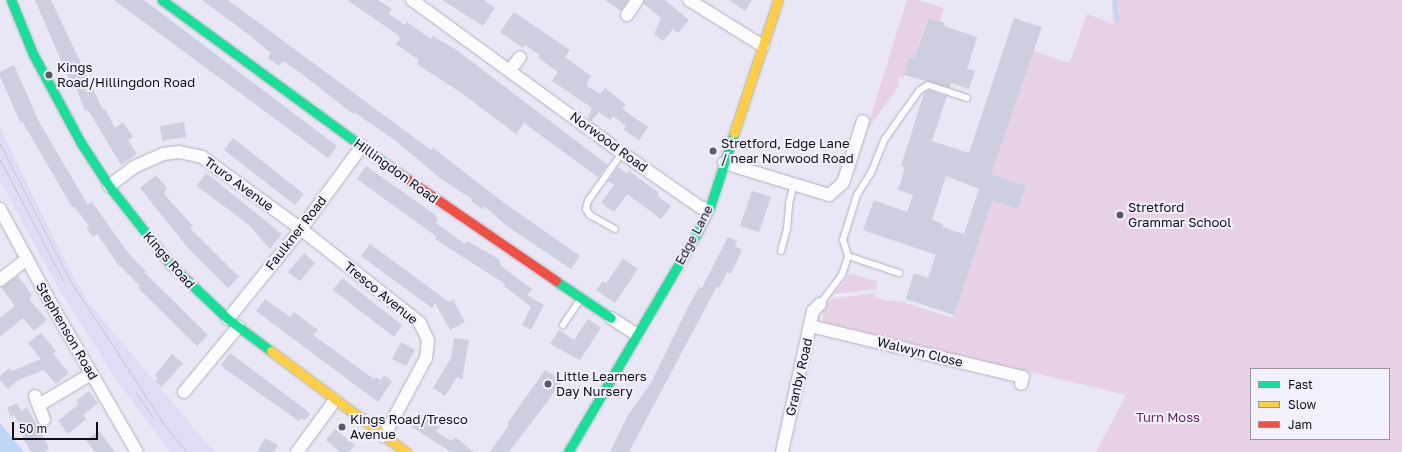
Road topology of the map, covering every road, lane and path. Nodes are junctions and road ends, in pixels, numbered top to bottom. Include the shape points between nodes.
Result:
1 (11, 0) edge
2 (162, 0) edge
3 (412, 0) edge
4 (637, 0) edge
5 (689, 0) edge
6 (778, 0) edge
7 (627, 15) dead end
8 (763, 46) junction
9 (520, 57) dead end
10 (510, 70) junction
11 (967, 98) dead end
12 (863, 121) dead end
13 (362, 146) junction
14 (622, 152) junction
15 (724, 163) junction
16 (108, 186) junction
17 (793, 186) junction
18 (0, 209) edge
19 (709, 210) junction
20 (301, 229) junction
21 (615, 229) dead end
22 (781, 250) dead end
23 (848, 256) junction
24 (27, 259) junction
25 (899, 273) dead end
26 (0, 280) edge
27 (581, 298) junction
28 (820, 304) joint
29 (610, 318) joint
30 (228, 319) junction
31 (563, 325) dead end
32 (810, 326) junction
33 (238, 327) junction
34 (636, 334) junction
35 (91, 374) junction
36 (1022, 384) dead end
37 (184, 392) dead end
38 (335, 400) junction
39 (44, 419) dead end
40 (384, 436) junction
41 (137, 452) edge
42 (297, 452) edge
43 (406, 452) edge
44 (568, 452) edge
45 (783, 452) edge

1 - 16 main road, Kings Road via 57,103
2 - 13 main road, Hillingdon Road
3 - 10 street, Norwood Road
4 - 7 street
5 - 8 street
6 - 8 main road, Edge Lane
8 - 15 main road, Edge Lane
9 - 10 street
10 - 14 street, Norwood Road
11 - 23 lane via 928,85 920,90 885,139 871,173 857,195 843,240
12 - 17 street via 843,183 836,191 829,195
13 - 20 street, Faulkner Road
13 - 27 main road, Hillingdon Road via 430,197
14 - 19 street, Norwood Road via 700,207
14 - 21 lane via 588,201 586,209
15 - 17 street
15 - 19 main road, Edge Lane
16 - 20 street, Truro Avenue via 148,159 163,154 191,154 213,163
16 - 30 main road, Kings Road via 171,264
17 - 22 lane via 787,230
18 - 24 street, Stephenson Road
19 - 34 main road, Edge Lane
20 - 30 street, Faulkner Road
20 - 40 street, Tresco Avenue via 420,323 425,331 428,344 426,358
23 - 25 lane
23 - 28 lane via 842,274
24 - 26 street
24 - 35 street, Stephenson Road
27 - 29 main road, Hillingdon Road
27 - 31 lane
28 - 32 street, Granby Road via 813,311
29 - 34 street, Hillingdon Road
30 - 33 main road, Kings Road
32 - 36 street, Walwyn Close via 1023,377
32 - 45 street, Granby Road
33 - 37 street
33 - 38 main road, Kings Road
34 - 44 main road, Edge Lane
35 - 39 street via 37,400
35 - 41 street, Stephenson Road
38 - 40 main road, Kings Road
38 - 42 street
40 - 43 main road, Kings Road

